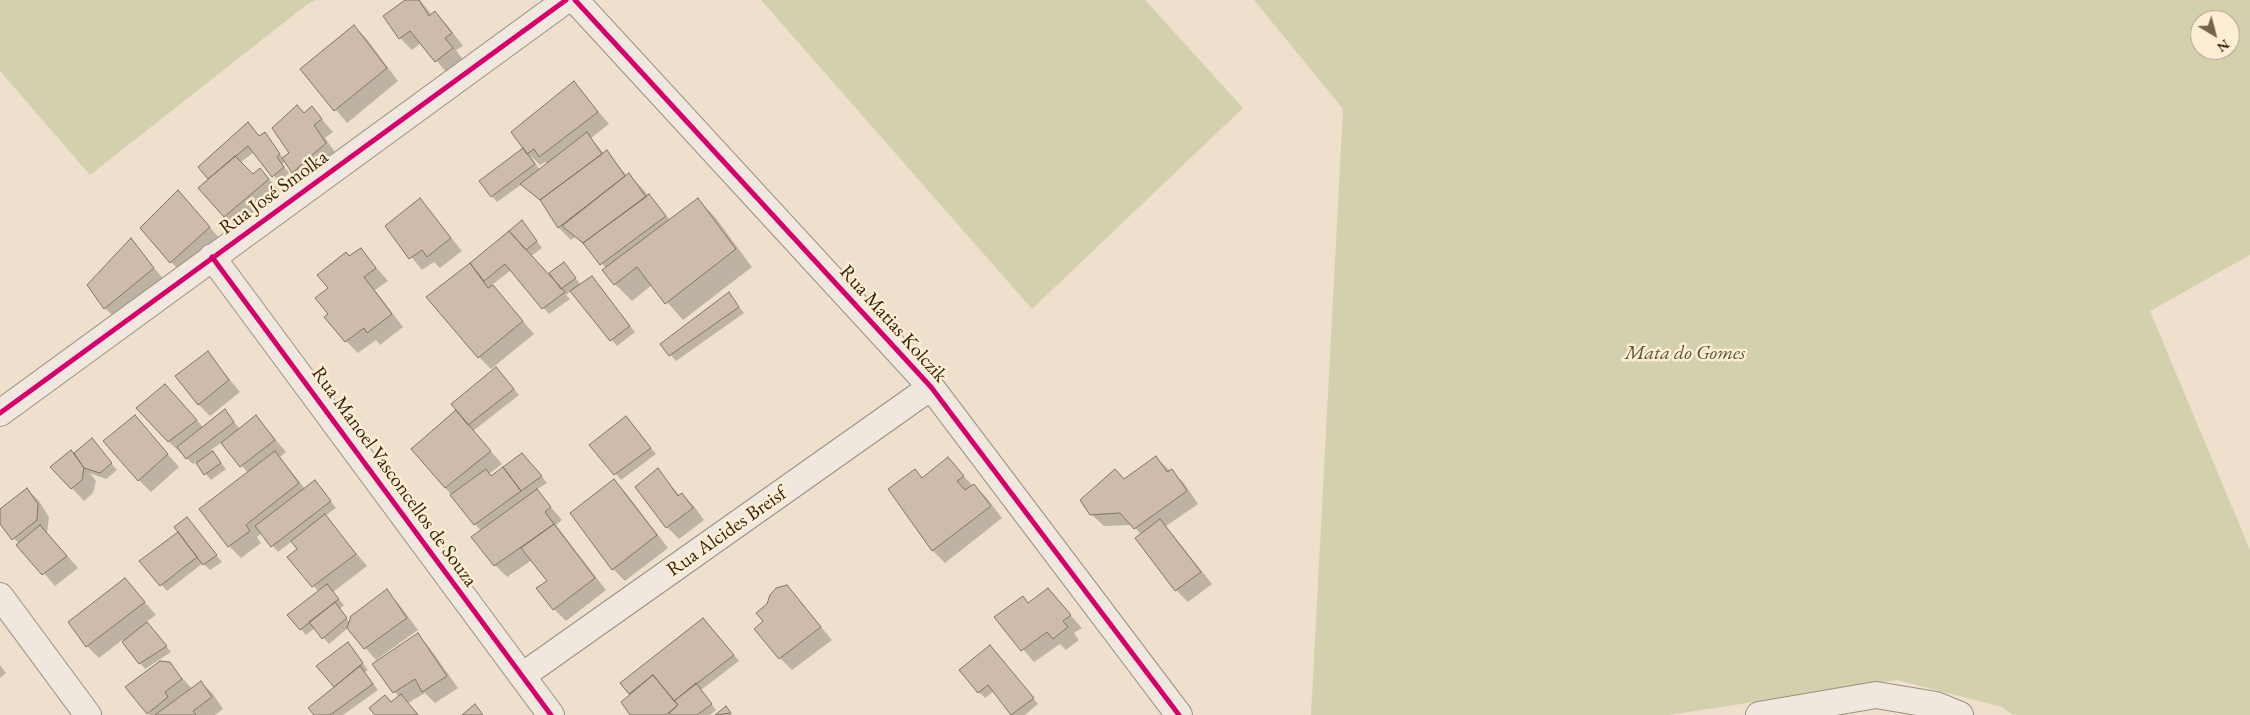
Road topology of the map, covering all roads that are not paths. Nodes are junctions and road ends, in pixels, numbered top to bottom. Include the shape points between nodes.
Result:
1 (566, 0) edge
2 (575, 0) edge
3 (212, 257) junction
4 (931, 387) junction
5 (0, 412) edge
6 (0, 596) edge
7 (522, 676) junction
8 (88, 715) edge
9 (551, 715) edge
10 (1179, 715) edge
11 (1759, 715) edge
12 (1960, 715) edge

1 - 3 street, Rua José Smolka
2 - 4 street, Rua Matias Kolczik
3 - 5 street, Rua José Smolka
3 - 7 street, Rua Manoel Vasconcellos de Souza
4 - 7 street, Rua Alcides Breisf
4 - 10 street, Rua Matias Kolczik
6 - 8 street
7 - 9 street, Rua Manoel Vasconcellos de Souza
11 - 12 street via 1876,695 1936,705

